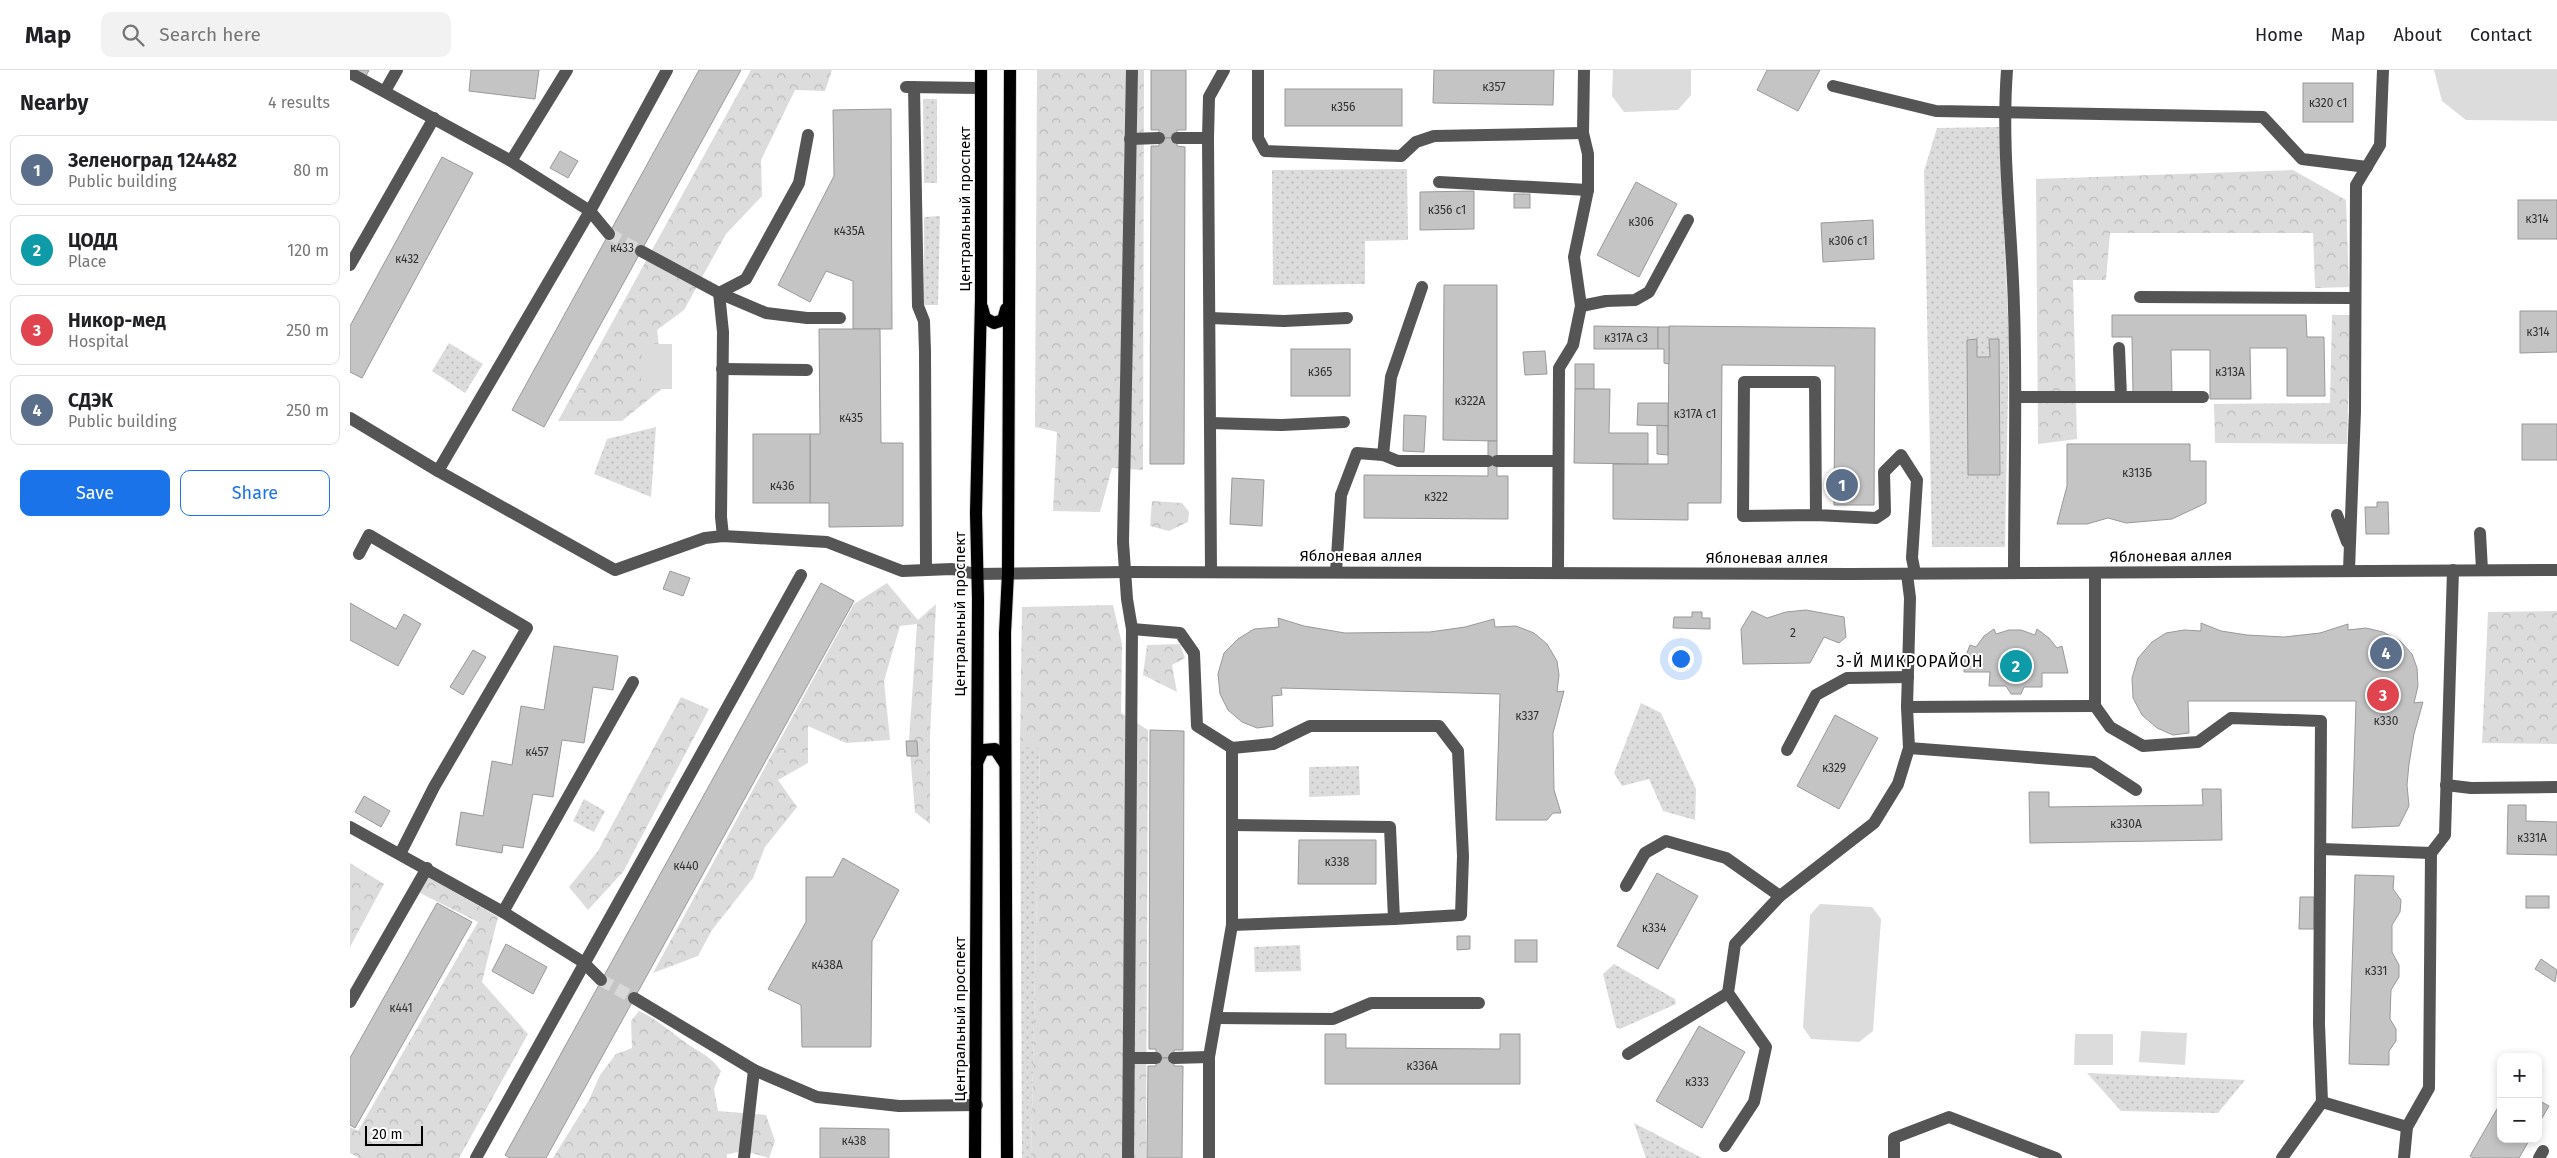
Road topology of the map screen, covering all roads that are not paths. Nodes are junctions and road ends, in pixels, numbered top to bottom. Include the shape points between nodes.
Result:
1 (397, 70) edge
2 (567, 70) edge
3 (667, 70) edge
4 (980, 70) edge
5 (1010, 70) edge
6 (1132, 70) edge
7 (1224, 70) edge
8 (1258, 70) edge
9 (1584, 70) edge
10 (2006, 70) edge
11 (2383, 70) edge
12 (350, 73) edge
13 (1833, 86) dead end
14 (980, 88) junction
15 (385, 90) junction
16 (2003, 113) junction
17 (434, 118) junction
18 (1583, 133) junction
19 (808, 135) dead end
20 (1159, 138) dead end
21 (1177, 138) dead end
22 (1208, 138) junction
23 (1130, 139) junction
24 (511, 161) junction
25 (2367, 167) junction
26 (1440, 182) dead end
27 (1588, 190) junction
28 (590, 211) junction
29 (1688, 220) dead end
30 (609, 234) tunnel mouth
31 (641, 251) tunnel mouth
32 (350, 265) edge
33 (1422, 287) dead end
34 (719, 293) junction
35 (2140, 297) dead end
36 (2356, 298) junction
37 (981, 300) junction
38 (1008, 302) junction
39 (1581, 306) junction
40 (840, 318) dead end
41 (1210, 318) junction
42 (1347, 318) dead end
43 (2119, 348) dead end
44 (722, 369) junction
45 (807, 370) dead end
46 (2203, 396) dead end
47 (2016, 397) junction
48 (2121, 397) junction
49 (350, 418) edge
50 (1344, 422) dead end
51 (1210, 423) junction
52 (1384, 455) junction
53 (1558, 461) junction
54 (438, 471) junction
55 (1816, 515) junction
56 (2337, 515) dead end
57 (2480, 533) dead end
58 (723, 536) junction
59 (2349, 549) junction
60 (359, 554) dead end
61 (926, 569) junction
62 (2349, 570) junction
63 (2453, 570) junction
64 (2482, 570) junction
65 (2557, 570) edge
66 (1126, 572) junction
67 (1211, 572) junction
68 (1336, 572) junction
69 (1558, 572) junction
70 (1008, 573) junction
71 (2014, 573) junction
72 (976, 574) junction
73 (1911, 574) junction
74 (2095, 574) junction
75 (801, 575) dead end
76 (1132, 629) junction
77 (1908, 677) junction
78 (633, 682) dead end
79 (2095, 706) junction
80 (1906, 707) junction
81 (1232, 748) junction
82 (1909, 748) junction
83 (1787, 750) dead end
84 (977, 763) junction
85 (1005, 764) junction
86 (2446, 785) junction
87 (2557, 787) edge
88 (2136, 790) dead end
89 (1232, 825) junction
90 (350, 827) edge
91 (2321, 849) junction
92 (2431, 853) junction
93 (400, 854) junction
94 (427, 868) junction
95 (1626, 886) dead end
96 (1780, 896) junction
97 (503, 912) junction
98 (1394, 919) junction
99 (1232, 925) junction
100 (583, 962) junction
101 (602, 980) tunnel mouth
102 (1728, 993) junction
103 (634, 998) tunnel mouth
104 (350, 1002) edge
105 (1479, 1003) dead end
106 (1216, 1018) junction
107 (1628, 1054) dead end
108 (1209, 1057) junction
109 (1130, 1058) junction
110 (1156, 1058) dead end
111 (1174, 1058) dead end
112 (754, 1070) junction
113 (2322, 1102) junction
114 (977, 1105) junction
115 (2406, 1127) junction
116 (1725, 1146) dead end
117 (476, 1158) edge
118 (744, 1158) edge
119 (975, 1158) edge
120 (1006, 1158) edge
121 (1128, 1158) edge
122 (1209, 1158) edge
123 (1894, 1158) edge
124 (2056, 1158) edge
125 (2282, 1158) edge
126 (2404, 1158) edge

1 - 15 street
2 - 24 street
3 - 28 street
4 - 14 main road, Центральный проспект
5 - 38 main road
6 - 23 street
7 - 22 street via 1209,97
8 - 18 street via 1258,138 1265,152 1401,156 1416,142 1434,136
9 - 18 street
10 - 16 street
11 - 25 street via 2380,144
12 - 15 street
13 - 16 street via 1936,112
14 - 37 main road, Центральный проспект
14 - 61 street via 910,87 918,306 924,321
15 - 17 street
16 - 25 street via 2264,117 2302,159
16 - 47 street
17 - 24 street
17 - 32 street
18 - 27 street via 1588,154
19 - 34 street via 799,182 746,279
20 - 23 street
21 - 22 street
22 - 41 street
23 - 66 street via 1123,542
24 - 28 street
25 - 36 street via 2356,185
26 - 27 street
27 - 39 street via 1574,257
28 - 30 street
28 - 54 street
29 - 39 street via 1649,292 1635,300
31 - 34 street
33 - 52 street via 1391,377
34 - 40 street via 766,313
34 - 44 street
35 - 36 street
36 - 59 street
37 - 38 main road via 984,315 994,323 1003,320
37 - 72 main road, Центральный проспект
38 - 70 main road
39 - 53 street via 1573,346 1559,368
41 - 42 street via 1284,321
41 - 51 street
43 - 48 street
44 - 45 street
44 - 58 street
46 - 48 street
47 - 48 street
47 - 71 street
49 - 54 street, Яблоневая аллея
50 - 51 street via 1282,425
51 - 67 street
52 - 53 street via 1398,461
52 - 68 street via 1357,453 1341,495
53 - 69 street
54 - 58 street, Яблоневая аллея via 615,570 705,538
55 - 55 street via 1744,516 1744,382 1815,382
55 - 73 street via 1876,518 1885,512 1884,472 1901,455 1917,480
56 - 59 street
57 - 64 street
58 - 61 street, Яблоневая аллея via 827,542 902,571
59 - 62 street
60 - 93 street via 369,535 527,628 434,787
61 - 72 street, Яблоневая аллея via 952,569
62 - 63 street, Яблоневая аллея
62 - 74 street, Яблоневая аллея
63 - 64 street, Яблоневая аллея
63 - 86 street
64 - 65 street, Яблоневая аллея
66 - 67 street, Яблоневая аллея
66 - 70 street, Яблоневая аллея
66 - 76 street
67 - 68 street, Яблоневая аллея
68 - 69 street, Яблоневая аллея
69 - 73 street, Яблоневая аллея
70 - 72 street, Яблоневая аллея
70 - 85 main road
71 - 73 street, Яблоневая аллея
71 - 74 street, Яблоневая аллея
72 - 84 main road, Центральный проспект
73 - 77 street
74 - 79 street
75 - 100 street
76 - 81 street via 1180,633 1194,653 1197,726
76 - 109 street
77 - 80 street
77 - 83 street via 1847,678 1816,695
78 - 97 street
79 - 80 street
79 - 91 street via 2110,727 2143,746 2198,742 2232,718 2321,721
80 - 82 street
81 - 89 street
81 - 98 street via 1273,744 1310,726 1439,726 1458,751 1463,856 1461,915
82 - 88 street via 2093,762
82 - 96 street via 1898,784 1874,823
84 - 85 main road via 983,750 995,749
84 - 114 main road, Центральный проспект
85 - 120 main road
86 - 87 street via 2471,788
86 - 92 street via 2445,836
89 - 98 street via 1390,827
89 - 99 street
90 - 93 street
91 - 92 street
91 - 113 street via 2318,1024
92 - 115 street via 2429,1088
93 - 94 street
94 - 97 street
94 - 104 street
95 - 96 street via 1645,853 1666,841 1726,858
96 - 102 street via 1734,944
97 - 100 street
98 - 99 street
99 - 106 street
100 - 101 street
100 - 117 street
102 - 107 street
102 - 116 street via 1766,1047 1754,1102
103 - 112 street
105 - 106 street via 1371,1003 1333,1019
106 - 108 street
108 - 111 street
108 - 122 street
109 - 110 street
109 - 121 street
112 - 114 street via 817,1097 899,1106
112 - 118 street
113 - 115 street
113 - 125 street
114 - 119 main road, Центральный проспект
115 - 126 street
123 - 124 street via 1894,1138 1949,1118

